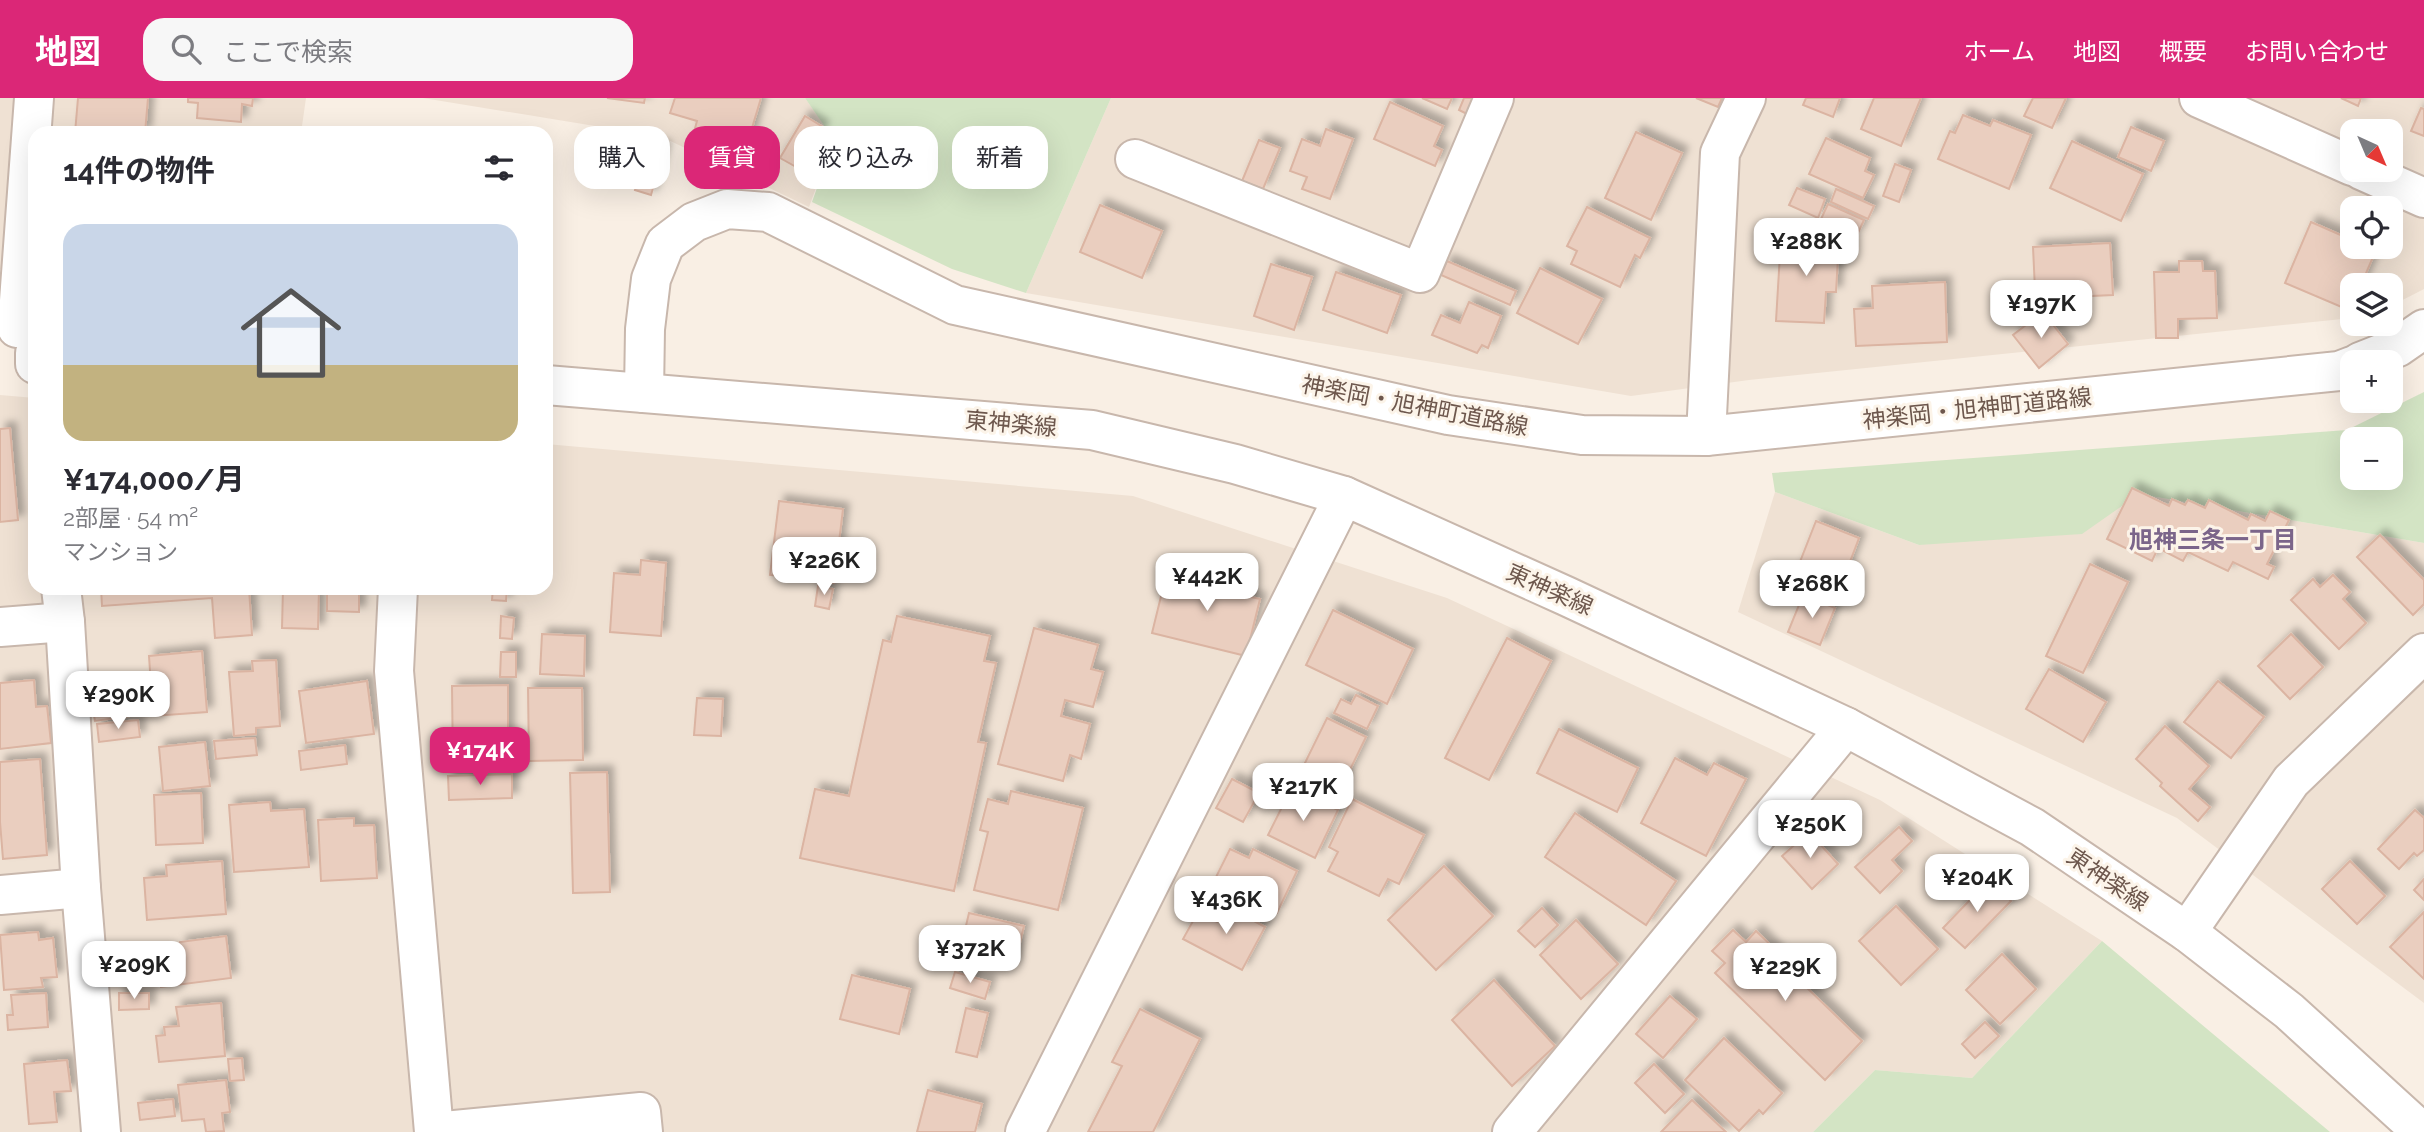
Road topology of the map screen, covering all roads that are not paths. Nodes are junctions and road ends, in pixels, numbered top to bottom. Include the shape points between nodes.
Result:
1 (34, 98) edge
2 (1494, 98) edge
3 (1746, 98) edge
4 (2199, 98) edge
5 (33, 126) edge
6 (1135, 159) dead end
7 (2340, 161) edge
8 (2388, 182) edge
9 (2424, 198) edge
10 (28, 216) edge
11 (2424, 330) edge
12 (22, 335) edge
13 (2390, 350) edge
14 (2340, 370) edge
15 (553, 386) edge
16 (644, 393) junction
17 (1706, 436) junction
18 (1344, 496) junction
19 (398, 595) edge
20 (63, 605) edge
21 (0, 627) edge
22 (2424, 653) edge
23 (1846, 727) junction
24 (82, 888) junction
25 (0, 895) edge
26 (2187, 932) junction
27 (2416, 1111) edge
28 (102, 1132) edge
29 (434, 1132) edge
30 (643, 1132) edge
31 (1025, 1132) edge
32 (1512, 1132) edge

1 - 5 street
2 - 6 street via 1420,273
3 - 17 street via 1720,153
4 - 7 street
8 - 9 street
10 - 12 street
11 - 13 street
14 - 17 street, 神楽岡・旭神町道路線
15 - 16 street, 東神楽線
16 - 17 street, 神楽岡・旭神町道路線 via 651,279 665,244 694,222 727,209 768,212 955,305 1041,326 1448,415 1582,435
16 - 18 street, 東神楽線 via 1092,430
18 - 23 street, 東神楽線
18 - 31 street
19 - 29 street via 394,671
20 - 21 street
20 - 24 street
22 - 26 street via 2291,780
23 - 26 street, 東神楽線 via 2032,827
23 - 32 street
24 - 25 street
24 - 28 street
26 - 27 street, 東神楽線
29 - 30 street via 641,1112

